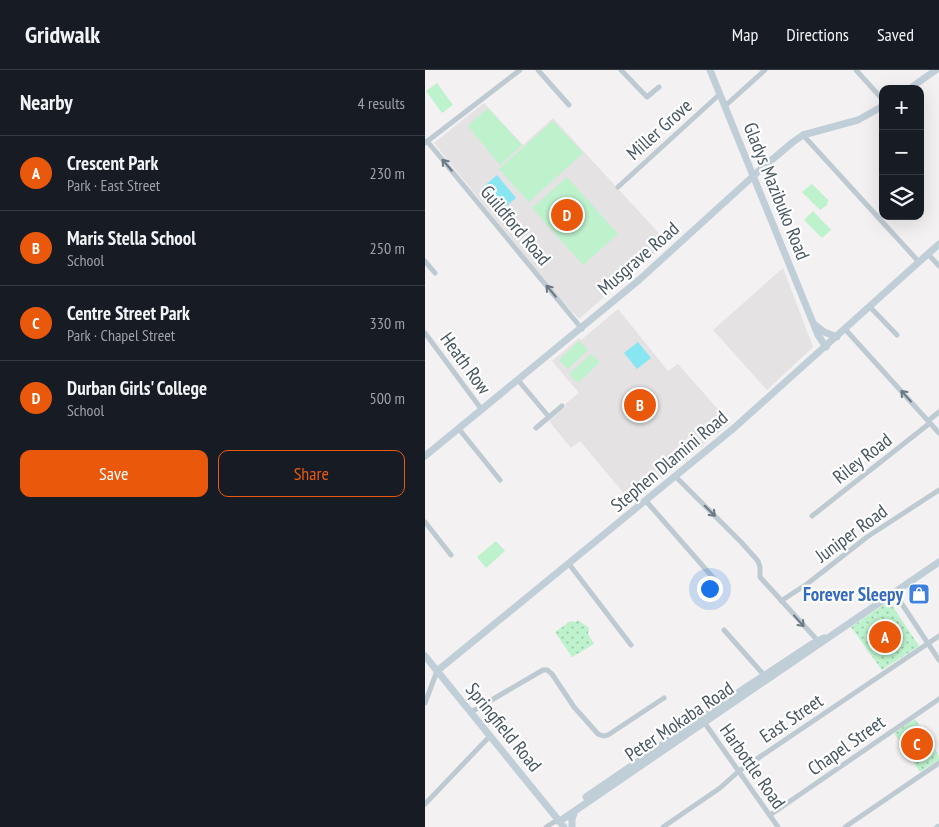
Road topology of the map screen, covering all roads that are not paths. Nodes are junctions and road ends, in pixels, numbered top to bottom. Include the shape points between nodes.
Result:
1 (538, 70) edge
2 (621, 70) edge
3 (710, 70) edge
4 (765, 70) edge
5 (856, 70) edge
6 (936, 70) edge
7 (518, 71) edge
8 (915, 85) edge
9 (659, 87) dead end
10 (720, 94) junction
11 (879, 96) edge
12 (569, 105) dead end
13 (725, 106) junction
14 (879, 108) edge
15 (803, 135) junction
16 (426, 142) edge
17 (753, 176) junction
18 (618, 187) dead end
19 (939, 244) edge
20 (928, 254) junction
21 (425, 261) edge
22 (919, 262) junction
23 (939, 266) edge
24 (435, 273) dead end
25 (870, 307) junction
26 (814, 324) junction
27 (581, 329) junction
28 (845, 329) junction
29 (425, 333) edge
30 (897, 335) dead end
31 (837, 336) junction
32 (826, 347) junction
33 (518, 380) junction
34 (562, 406) dead end
35 (482, 410) junction
36 (939, 412) edge
37 (549, 417) junction
38 (929, 422) junction
39 (536, 428) dead end
40 (459, 429) junction
41 (939, 432) edge
42 (425, 456) edge
43 (676, 477) junction
44 (500, 480) dead end
45 (939, 490) edge
46 (646, 501) junction
47 (812, 516) dead end
48 (425, 522) edge
49 (451, 555) dead end
50 (939, 562) edge
51 (569, 564) junction
52 (716, 581) dead end
53 (894, 592) junction
54 (781, 601) junction
55 (724, 630) dead end
56 (939, 636) edge
57 (819, 642) junction
58 (928, 643) junction
59 (631, 645) dead end
60 (425, 656) edge
61 (939, 660) edge
62 (437, 671) junction
63 (764, 675) junction
64 (664, 698) dead end
65 (735, 698) junction
66 (939, 699) edge
67 (425, 702) edge
68 (471, 712) junction
69 (704, 722) junction
70 (490, 736) junction
71 (939, 763) edge
72 (739, 771) junction
73 (425, 804) edge
74 (577, 809) junction
75 (770, 815) junction
76 (559, 822) edge
77 (546, 827) edge
78 (572, 827) edge
79 (663, 827) edge
80 (778, 827) edge
81 (845, 827) edge

1 - 12 street
2 - 9 street via 647,97
3 - 10 street, Gladys Mazibuko Road
4 - 13 street
5 - 11 street
6 - 8 street
7 - 16 street
10 - 13 street, Gladys Mazibuko Road
10 - 18 street, Miller Grove
13 - 17 street, Gladys Mazibuko Road
14 - 15 street, Musgrave Road via 858,120
15 - 17 street, Musgrave Road
15 - 22 street
27 -> 16 street, Guildford Road
17 - 26 street, Gladys Mazibuko Road
17 - 27 street, Musgrave Road
19 - 20 street, Stephen Dlamini Road
20 - 22 street, Stephen Dlamini Road
20 - 23 street
21 - 24 street
22 - 25 street, Stephen Dlamini Road
25 - 28 street, Stephen Dlamini Road
25 - 30 street
26 - 31 street
26 - 32 street, Gladys Mazibuko Road
27 - 33 street, Musgrave Road
28 - 31 street, Stephen Dlamini Road
38 -> 28 street
29 - 35 street, Heath Row
31 - 32 street, Stephen Dlamini Road
32 - 43 street, Stephen Dlamini Road
33 - 35 street, Musgrave Road
33 - 37 street
34 - 37 street
35 - 40 street, Musgrave Road
36 - 38 street, Riley Road
37 - 39 street
38 - 41 street
38 - 47 street, Riley Road
40 - 42 street, Musgrave Road
40 - 44 street
43 - 46 street, Stephen Dlamini Road
43 -> 54 street via 752,555 759,564 760,577
45 - 54 street, Juniper Road via 867,537
46 - 51 street, Stephen Dlamini Road
46 - 52 street
48 - 49 street
50 - 53 street
51 - 59 street
51 - 62 street, Stephen Dlamini Road
53 - 57 street
53 - 58 street
54 -> 57 street
55 - 63 street
56 - 58 street, East Street
57 - 63 street, Peter Mokaba Road
57 - 65 street, Peter Mokaba Road
58 - 61 street
58 - 72 street, East Street
60 - 62 street, Springfield Road
62 - 67 street, Stephen Dlamini Road
62 - 68 street, Springfield Road
63 - 65 street, Peter Mokaba Road
64 - 68 street via 603,736 595,731 552,674 545,670
65 - 69 street, Peter Mokaba Road
65 - 76 street, Peter Mokaba Road
66 - 75 street, Chapel Street
68 - 70 street, Springfield Road
69 - 72 street, Harbottle Road
69 - 74 street, Peter Mokaba Road
70 - 73 street
70 - 76 street, Springfield Road
71 - 81 street
72 - 75 street, Harbottle Road
72 - 79 street, East Street
74 - 76 street, Peter Mokaba Road
74 - 78 street
75 - 80 street, Harbottle Road
76 - 77 street, Peter Mokaba Road

